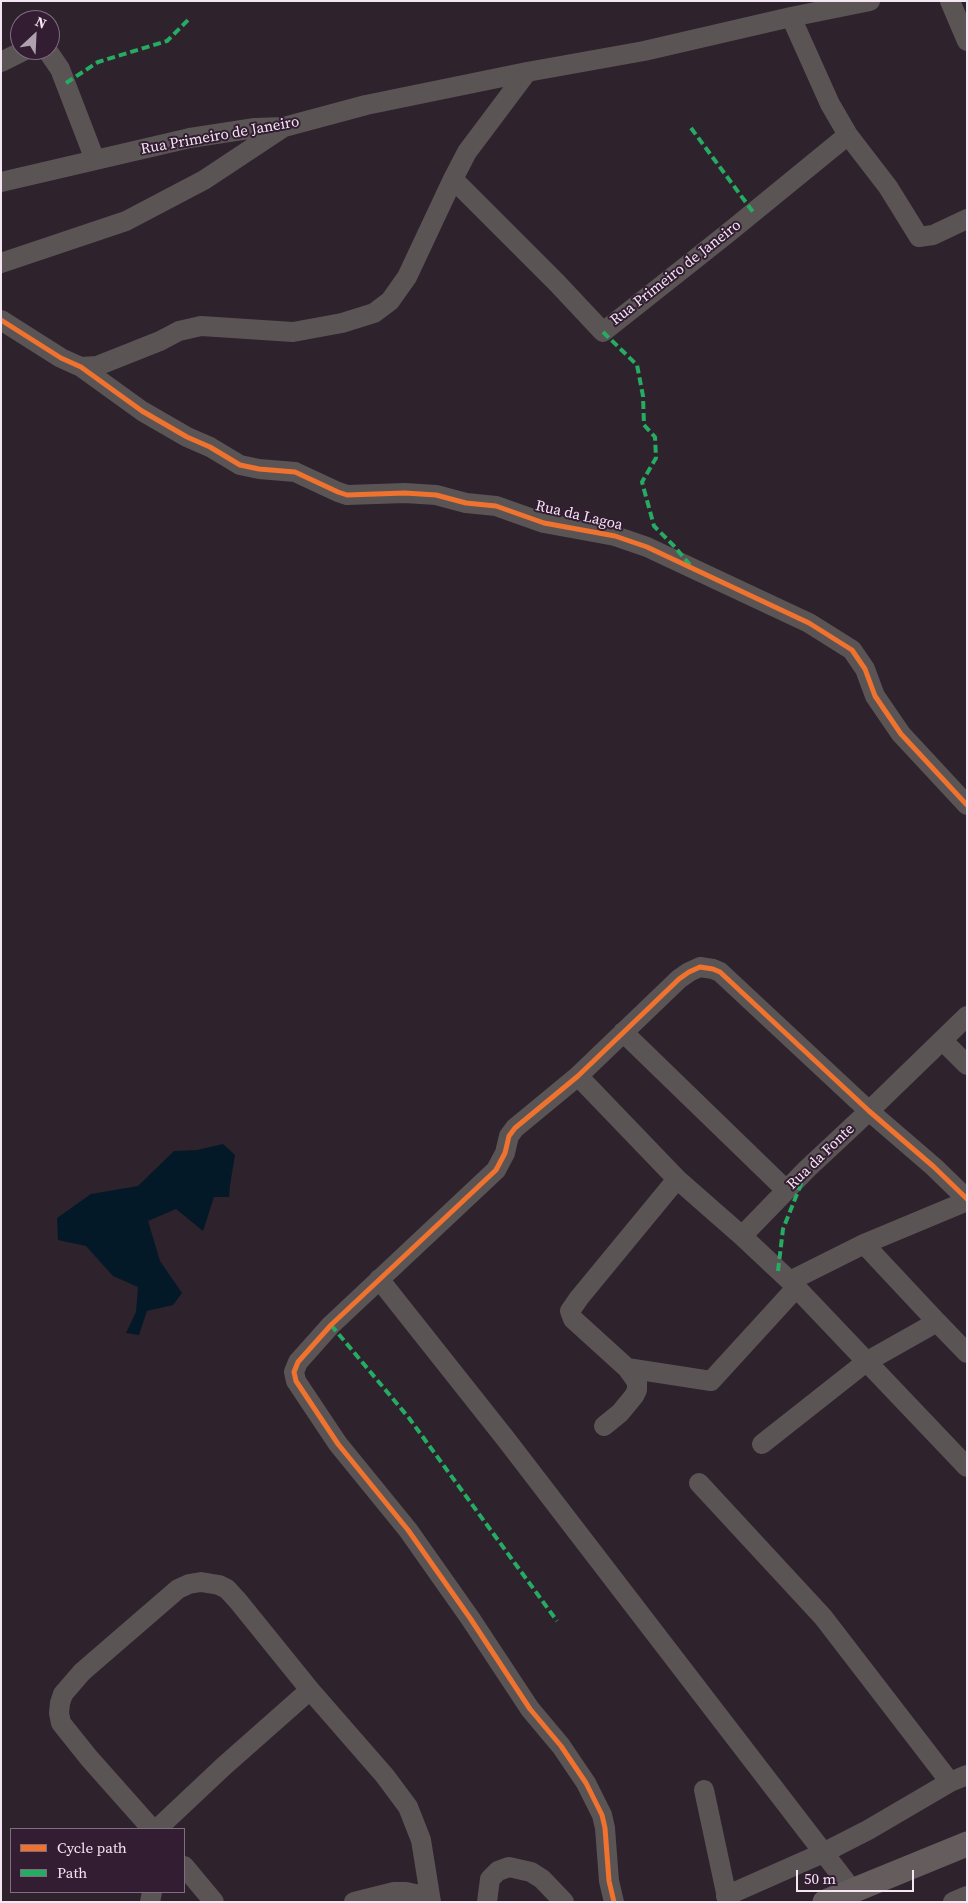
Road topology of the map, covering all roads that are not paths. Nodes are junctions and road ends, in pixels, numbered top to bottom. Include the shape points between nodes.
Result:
1 (870, 1) edge
2 (950, 1) edge
3 (791, 17) junction
4 (967, 41) edge
5 (54, 60) edge
6 (527, 72) junction
7 (284, 127) junction
8 (848, 135) junction
9 (95, 160) junction
10 (453, 179) junction
11 (1, 182) edge
12 (967, 218) edge
13 (1, 263) edge
14 (1, 320) edge
15 (80, 367) junction
16 (967, 805) edge
17 (967, 1016) edge
18 (623, 1032) junction
19 (942, 1040) junction
20 (967, 1065) edge
21 (578, 1076) junction
22 (869, 1111) junction
23 (677, 1179) junction
24 (786, 1190) junction
25 (967, 1200) edge
26 (742, 1236) junction
27 (864, 1244) junction
28 (379, 1279) junction
29 (793, 1285) junction
30 (936, 1322) junction
31 (967, 1353) edge
32 (866, 1362) junction
33 (627, 1368) junction
34 (604, 1426) dead end
35 (762, 1444) dead end
36 (967, 1467) edge
37 (699, 1483) dead end
38 (310, 1690) junction
39 (958, 1779) edge
40 (704, 1790) dead end
41 (151, 1828) edge
42 (158, 1828) edge
43 (967, 1844) edge
44 (823, 1853) junction
45 (185, 1867) edge
46 (853, 1891) junction
47 (967, 1896) edge
48 (430, 1899) edge
49 (727, 1899) edge
50 (214, 1902) edge
51 (354, 1902) edge
52 (487, 1902) edge
53 (564, 1902) edge
54 (614, 1902) edge
55 (825, 1902) edge
56 (953, 1902) edge

1 - 3 street, Rua Primeiro de Janeiro
2 - 4 street
3 - 6 street, Rua Primeiro de Janeiro
3 - 8 street via 830,104
5 - 9 street
6 - 7 street, Rua Primeiro de Janeiro via 366,105
6 - 10 street via 467,152
7 - 9 street, Rua Primeiro de Janeiro via 190,138
7 - 13 street via 204,180 126,221
8 - 10 street, Rua Primeiro de Janeiro via 603,332
8 - 12 street via 888,187 919,238 934,235
9 - 11 street, Rua Primeiro de Janeiro
10 - 15 street via 407,277 390,301 374,313 293,332 201,326 179,331 97,366
14 - 15 street, Rua da Lagoa
15 - 16 street, Rua da Lagoa via 142,411 240,465 295,472 347,494 436,495 496,506 544,523 615,536 647,547 809,623 852,650 865,669 875,696 901,734
17 - 19 street, Rua da Fonte
18 - 21 street
18 - 22 street via 679,978 700,968 713,969
18 - 24 street
19 - 20 street
19 - 22 street, Rua da Fonte
21 - 23 street
21 - 28 street via 515,1128 496,1170
22 - 24 street, Rua da Fonte
22 - 25 street
23 - 26 street
23 - 33 street via 570,1311 572,1319
24 - 26 street, Rua da Fonte
25 - 27 street
26 - 29 street
27 - 29 street
27 - 30 street
28 - 44 street
28 - 54 street via 298,1362 294,1372 296,1381 338,1444 408,1530 530,1709 586,1783 599,1807 605,1828
29 - 32 street
29 - 33 street via 711,1381
30 - 31 street
30 - 32 street
32 - 35 street
32 - 36 street
33 - 34 street via 637,1382 636,1392
37 - 39 street via 823,1617
38 - 41 street via 238,1601 219,1585 201,1582 178,1589 139,1621 82,1672 63,1694 59,1713 61,1723 72,1737
38 - 42 street
38 - 48 street via 408,1807 421,1840
39 - 44 street
40 - 49 street
43 - 46 main road
44 - 46 street
44 - 49 street
45 - 50 street
46 - 55 main road
47 - 56 street
48 - 51 street via 394,1892
52 - 53 street via 490,1879 509,1867 532,1872

